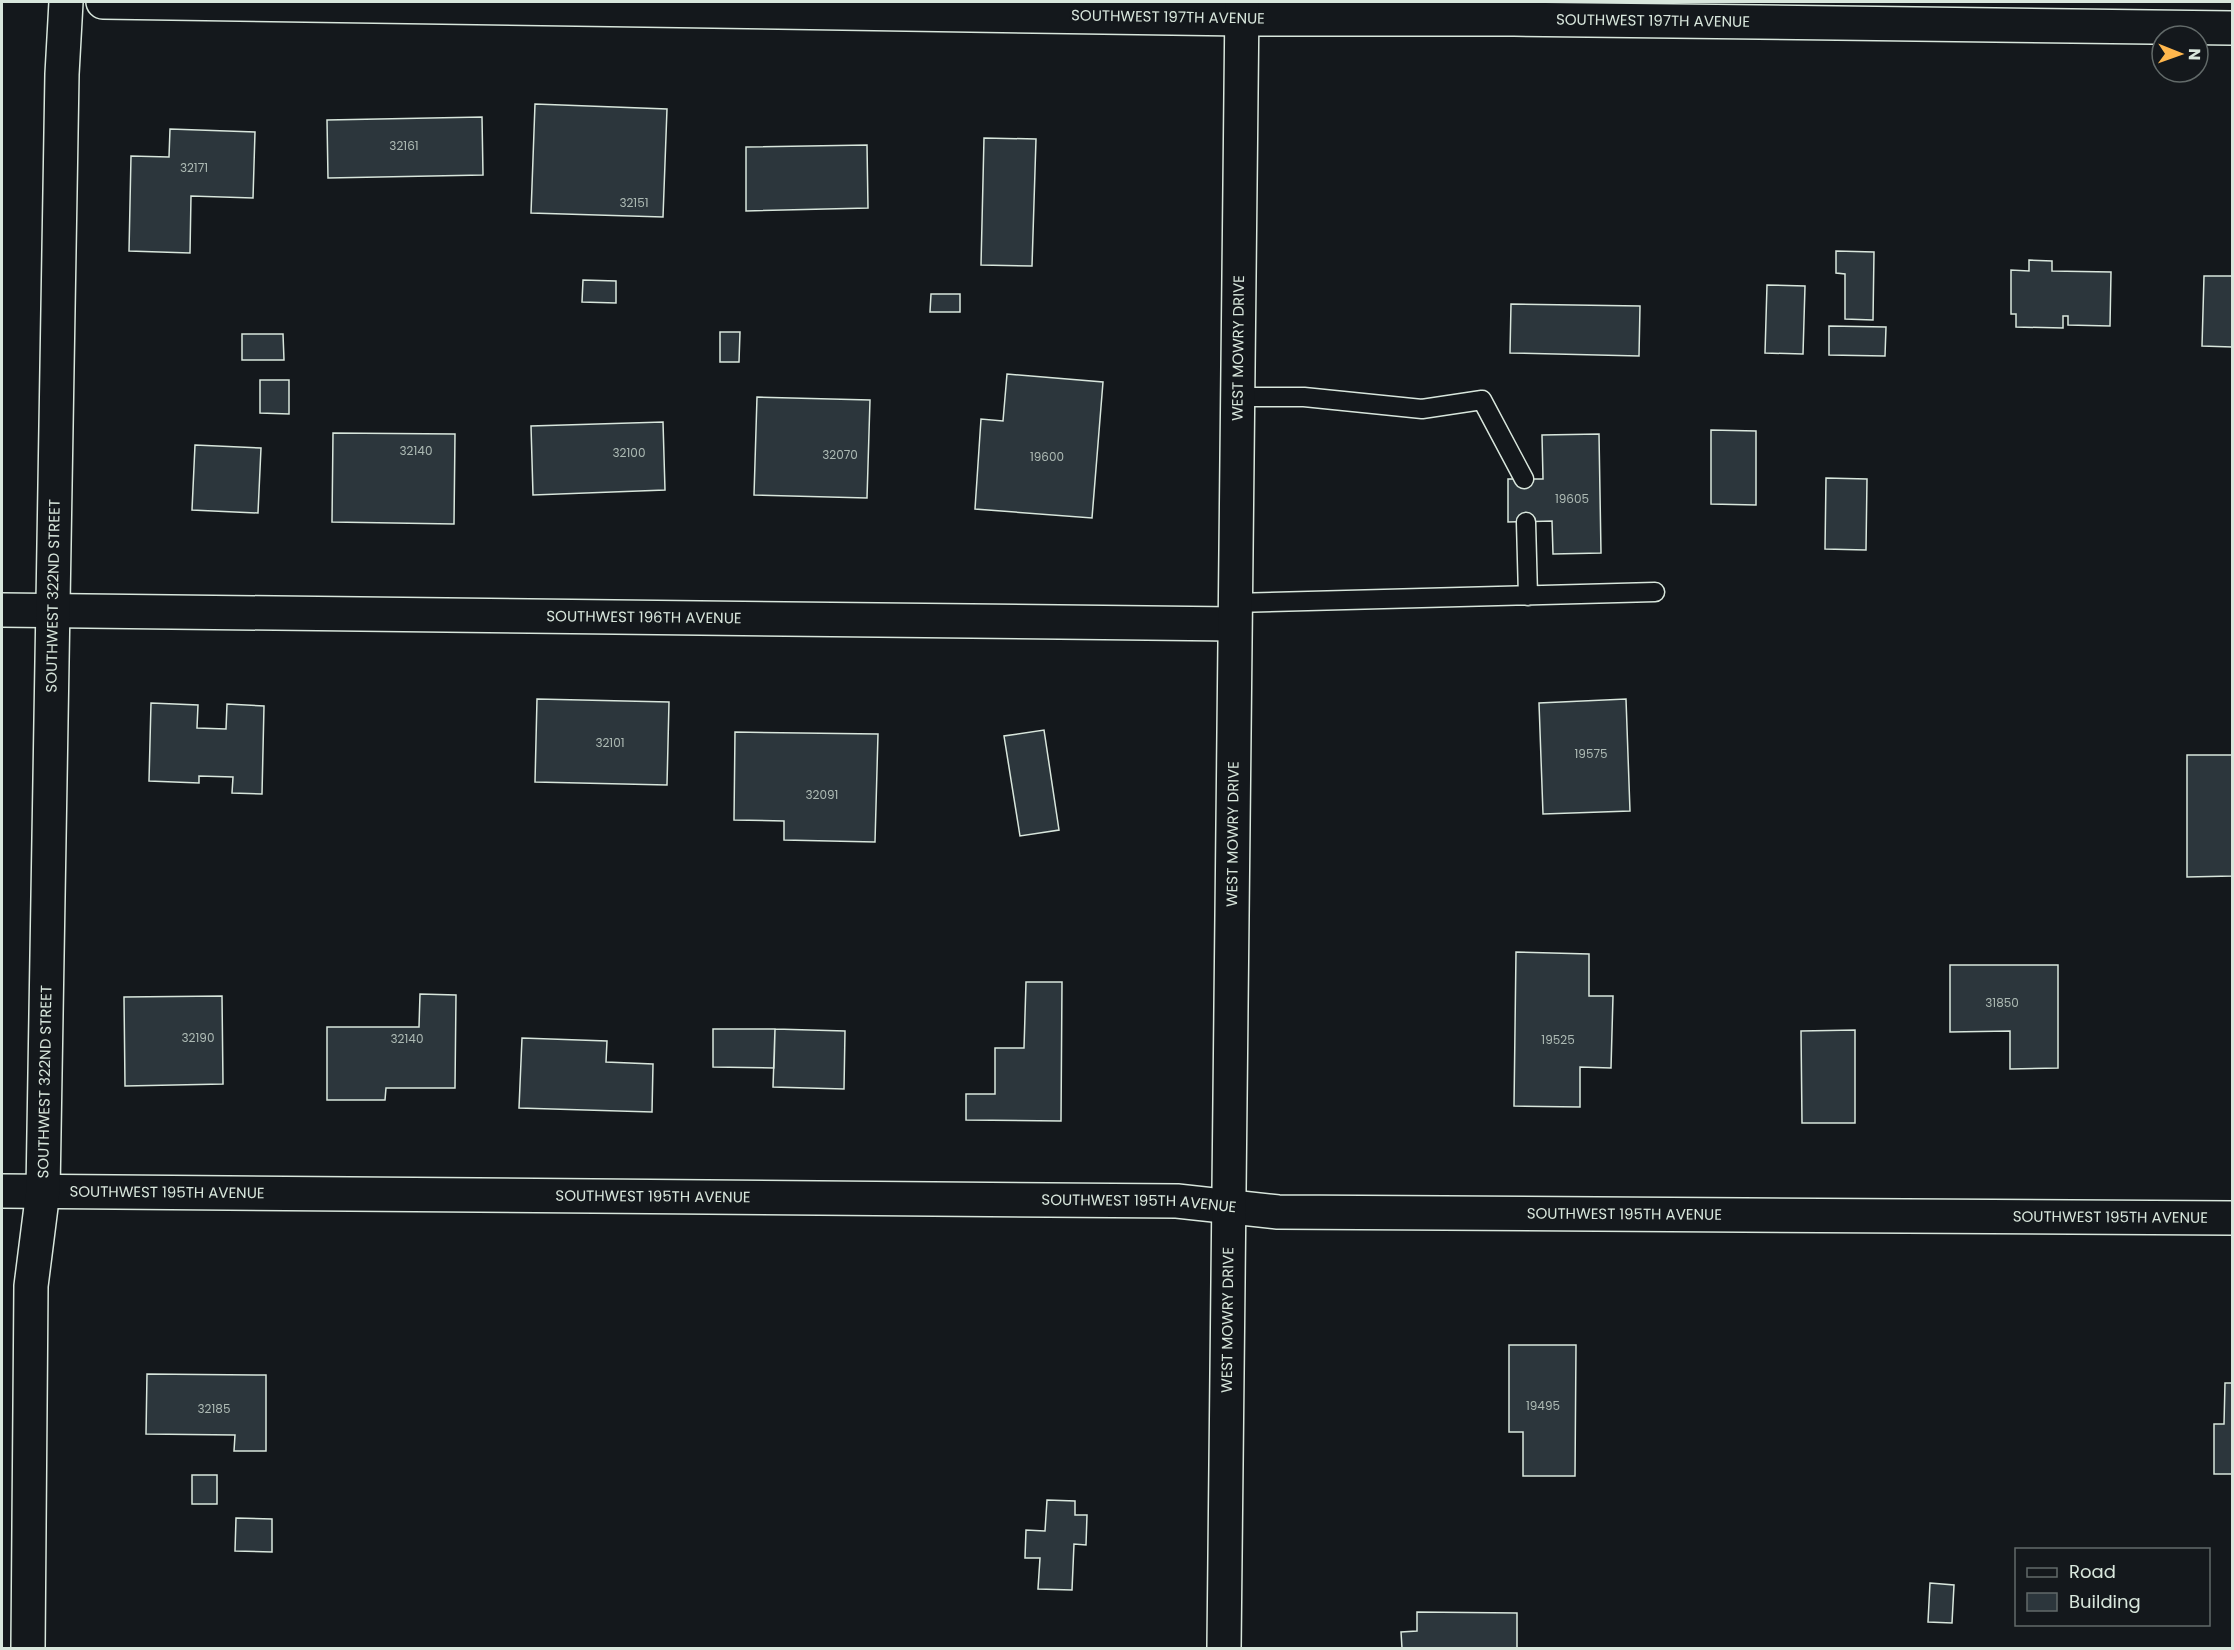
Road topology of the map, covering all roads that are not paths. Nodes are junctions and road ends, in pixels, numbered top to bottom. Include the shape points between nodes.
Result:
1 (66, 2) edge
2 (103, 2) edge
3 (638, 5) edge
4 (1242, 10) edge
5 (1514, 10) edge
6 (2232, 28) edge
7 (1239, 397) junction
8 (1524, 479) dead end
9 (1526, 522) dead end
10 (1655, 592) dead end
11 (1528, 596) junction
12 (2, 610) edge
13 (54, 610) junction
14 (1234, 614) junction
15 (2, 1191) edge
16 (44, 1191) junction
17 (1230, 1207) junction
18 (2232, 1218) edge
19 (28, 1648) edge
20 (1224, 1648) edge

1 - 13 street, SOUTHWEST 322ND STREET
2 - 3 street, SOUTHWEST 197TH AVENUE
3 - 4 street, SOUTHWEST 197TH AVENUE
4 - 5 street, SOUTHWEST 197TH AVENUE
4 - 7 street, WEST MOWRY DRIVE
5 - 6 street, SOUTHWEST 197TH AVENUE
7 - 8 lane via 1304,397 1422,409 1482,400
7 - 14 street, WEST MOWRY DRIVE
9 - 11 lane
10 - 11 lane
11 - 14 lane
12 - 13 street, SOUTHWEST 196TH AVENUE
13 - 14 street, SOUTHWEST 196TH AVENUE
13 - 16 street, SOUTHWEST 322ND STREET
14 - 17 street, WEST MOWRY DRIVE
15 - 16 street, SOUTHWEST 195TH AVENUE
16 - 17 street, SOUTHWEST 195TH AVENUE via 1177,1201
16 - 19 street, SOUTHWEST 322ND STREET via 31,1286
17 - 18 street, SOUTHWEST 195TH AVENUE via 1290,1212
17 - 20 street, WEST MOWRY DRIVE

